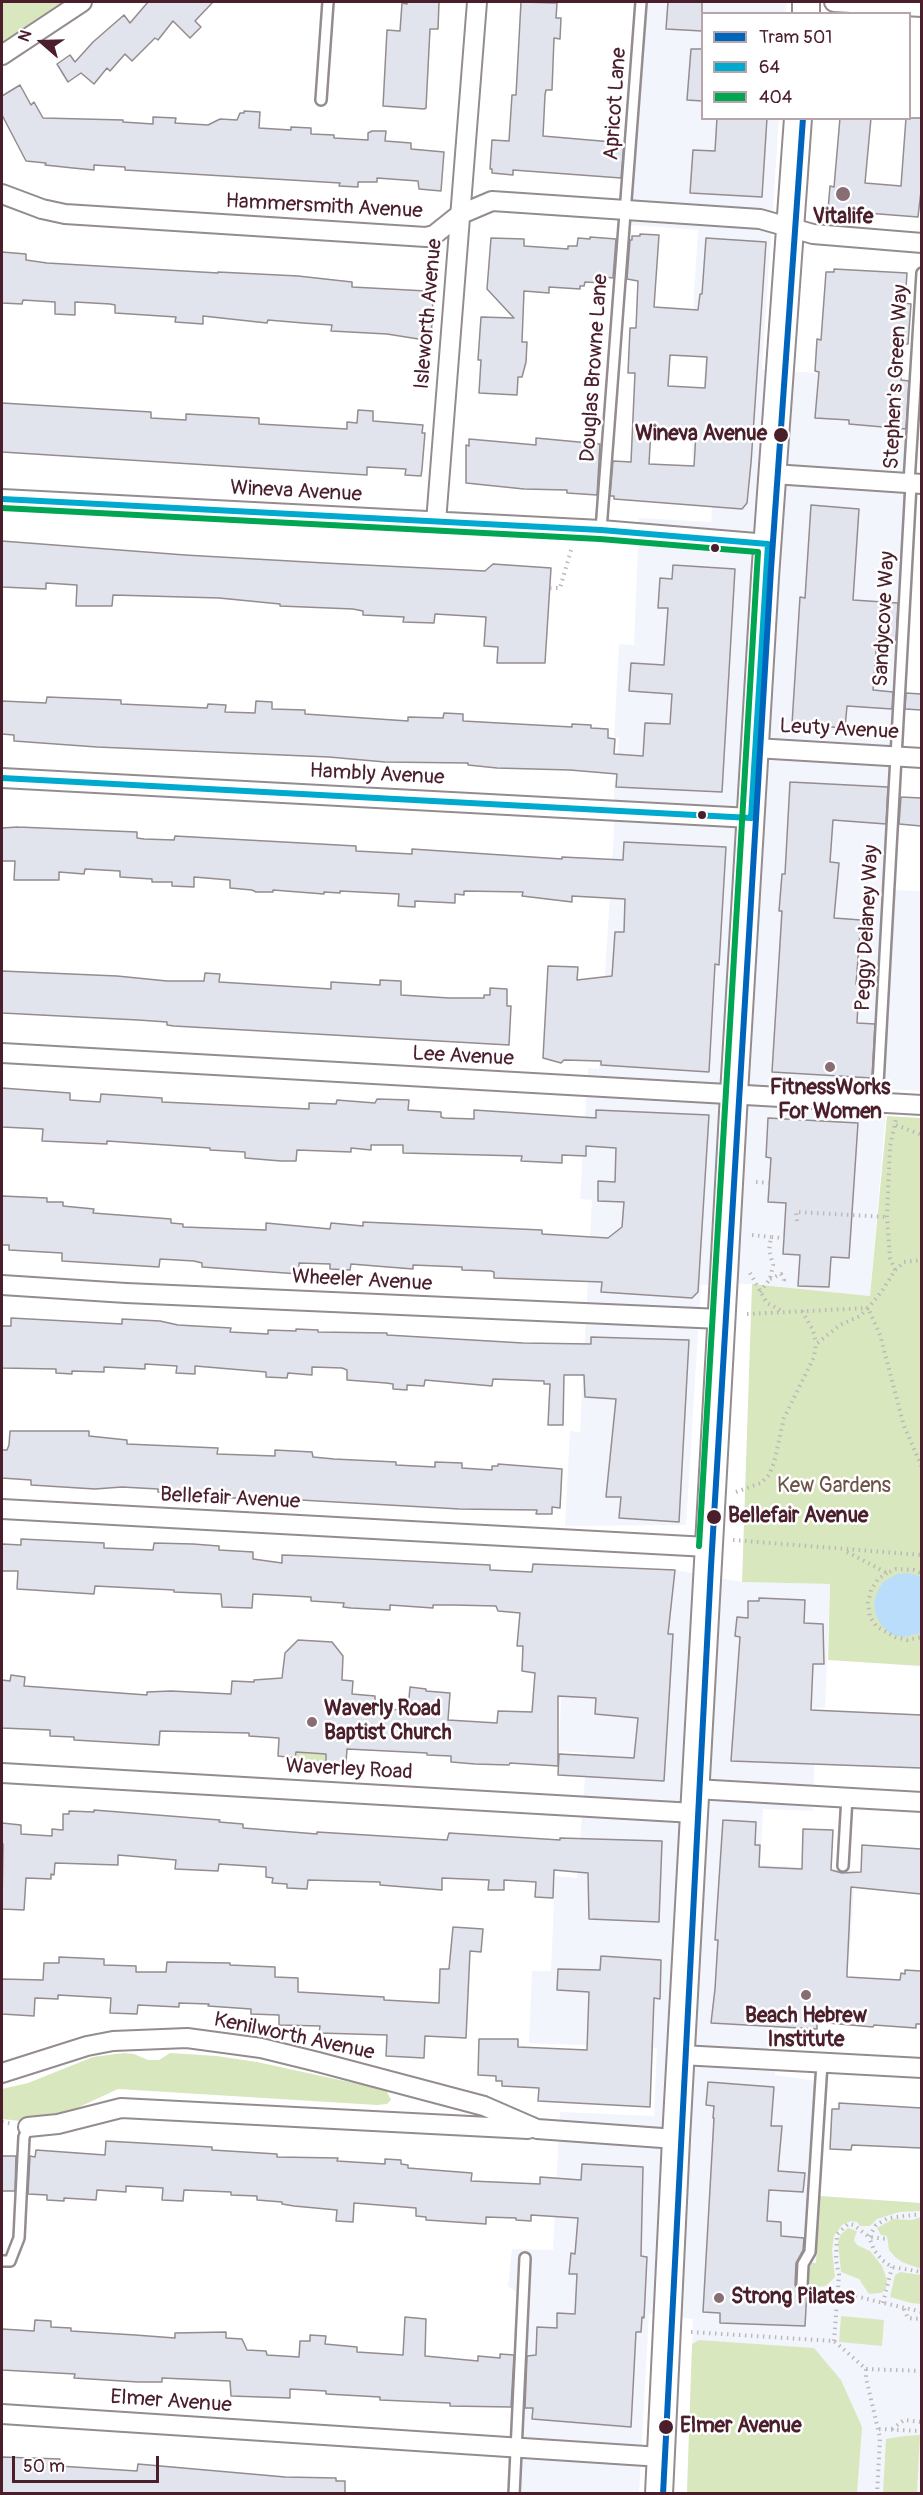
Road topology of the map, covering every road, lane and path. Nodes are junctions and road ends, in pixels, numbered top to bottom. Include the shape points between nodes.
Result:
1 (82, 2) edge
2 (328, 2) edge
3 (477, 2) edge
4 (641, 2) edge
5 (834, 2) edge
6 (921, 7) edge
7 (2, 55) edge
8 (321, 100) dead end
9 (798, 120) edge
10 (2, 194) edge
11 (626, 210) junction
12 (459, 215) junction
13 (790, 227) junction
14 (921, 243) edge
15 (921, 273) edge
16 (773, 474) junction
17 (914, 484) edge
18 (2, 499) edge
19 (436, 522) junction
20 (601, 530) junction
21 (573, 543) dead end
22 (768, 544) junction
23 (550, 588) dead end
24 (755, 748) junction
25 (895, 756) junction
26 (921, 758) edge
27 (2, 778) edge
28 (751, 818) junction
29 (2, 1053) edge
30 (734, 1094) junction
31 (878, 1102) junction
32 (921, 1104) edge
33 (896, 1115) dead end
34 (896, 1125) junction
35 (921, 1135) edge
36 (756, 1182) dead end
37 (769, 1183) dead end
38 (837, 1215) junction
39 (887, 1217) junction
40 (797, 1221) dead end
41 (838, 1223) dead end
42 (752, 1235) dead end
43 (771, 1237) junction
44 (784, 1238) dead end
45 (921, 1259) edge
46 (895, 1270) junction
47 (750, 1273) dead end
48 (770, 1279) junction
49 (781, 1284) dead end
50 (2, 1285) edge
51 (760, 1292) junction
52 (868, 1308) junction
53 (802, 1311) junction
54 (784, 1312) junction
55 (747, 1314) dead end
56 (721, 1319) junction
57 (816, 1344) junction
58 (921, 1467) edge
59 (736, 1492) dead end
60 (2, 1509) edge
61 (734, 1540) dead end
62 (708, 1547) junction
63 (844, 1551) junction
64 (921, 1555) edge
65 (887, 1573) junction
66 (921, 1574) edge
67 (921, 1637) edge
68 (2, 1773) edge
69 (847, 1797) junction
70 (694, 1801) junction
71 (921, 1802) edge
72 (843, 1866) dead end
73 (681, 2055) junction
74 (822, 2063) junction
75 (921, 2068) edge
76 (2, 2073) edge
77 (28, 2127) joint
78 (537, 2129) junction
79 (676, 2139) junction
80 (921, 2214) edge
81 (869, 2237) junction
82 (887, 2239) dead end
83 (525, 2258) dead end
84 (2, 2261) edge
85 (892, 2267) junction
86 (921, 2272) edge
87 (802, 2285) dead end
88 (838, 2292) junction
89 (883, 2303) junction
90 (903, 2308) junction
91 (921, 2312) edge
92 (921, 2319) edge
93 (691, 2332) dead end
94 (834, 2341) junction
95 (866, 2368) junction
96 (921, 2371) edge
97 (2, 2414) edge
98 (921, 2422) edge
99 (879, 2429) junction
100 (892, 2429) junction
101 (921, 2431) edge
102 (516, 2446) junction
103 (661, 2457) junction
104 (514, 2493) edge
105 (659, 2493) edge
106 (877, 2493) edge

1 - 7 street
2 - 8 lane
3 - 12 street, Isleworth Avenue
4 - 11 lane, Apricot Lane
5 - 6 street
9 - 13 main road
10 - 12 street, Hammersmith Avenue via 64,214 426,237
11 - 12 street, Hammersmith Avenue via 492,201
11 - 13 street, Hammersmith Avenue via 760,219
11 - 20 lane, Douglas Browne Lane
12 - 19 street, Isleworth Avenue
13 - 14 street, Hammersmith Avenue via 818,235
13 - 16 main road
15 - 17 lane, Stephen's Green Way
16 - 17 street
16 - 22 main road
17 - 25 lane, Sandycove Way
18 - 19 street, Wineva Avenue
19 - 20 street, Wineva Avenue
20 - 22 street, Wineva Avenue
21 - 23 path via 560,588
22 - 24 main road
24 - 25 street, Leuty Avenue
24 - 28 main road
25 - 26 street, Leuty Avenue
25 - 31 lane, Peggy Delaney Way
27 - 28 street, Hambly Avenue
28 - 30 main road
29 - 30 street, Lee Avenue
30 - 31 street, Lee Avenue
30 - 56 main road
31 - 32 street, Lee Avenue
33 - 34 path
34 - 35 path
34 - 39 path via 890,1146
36 - 37 path
38 - 39 path
38 - 40 path via 796,1212
38 - 41 path
39 - 46 path via 890,1258
42 - 43 path
43 - 44 path
43 - 48 path
45 - 46 path
46 - 52 path
47 - 51 path
48 - 49 path via 781,1274
48 - 51 path
50 - 56 street, Wheeler Avenue
51 - 54 path via 767,1303
52 - 53 path
52 - 57 path
52 - 58 path
53 - 54 path
53 - 57 path
54 - 55 path
56 - 62 main road
57 - 59 path via 814,1357 784,1418 769,1474 761,1483
60 - 62 street, Bellefair Avenue
61 - 63 path
62 - 70 main road
63 - 64 path
63 - 65 path
65 - 66 path via 896,1569
65 - 67 path via 871,1590 870,1617 895,1637
68 - 70 street, Waverley Road
69 - 70 street, Waverley Road
69 - 71 street, Waverley Road
69 - 72 lane
70 - 73 main road
73 - 74 street
73 - 79 main road
74 - 75 street
74 - 87 lane via 810,2252 803,2264
76 - 78 street, Kenilworth Avenue via 112,2041 187,2038 261,2048 329,2065 484,2106
77 - 78 street, Kenilworth Avenue via 58,2124 121,2108
77 - 84 lane via 24,2137 20,2238 10,2261
78 - 79 street, Kenilworth Avenue
79 - 103 main road
80 - 81 path via 888,2218 876,2225
81 - 82 path
81 - 85 path via 874,2250
81 - 88 path via 848,2224 837,2234
83 - 102 lane
85 - 86 path
85 - 89 path
88 - 89 path
88 - 94 path
89 - 90 path
90 - 91 path
90 - 92 path via 908,2318
93 - 94 path
94 - 95 path
95 - 96 path
95 - 99 path
97 - 102 street, Elmer Avenue
98 - 100 path via 904,2420
99 - 100 path
99 - 106 path
100 - 101 path
102 - 103 street, Elmer Avenue
102 - 104 lane
103 - 105 main road

